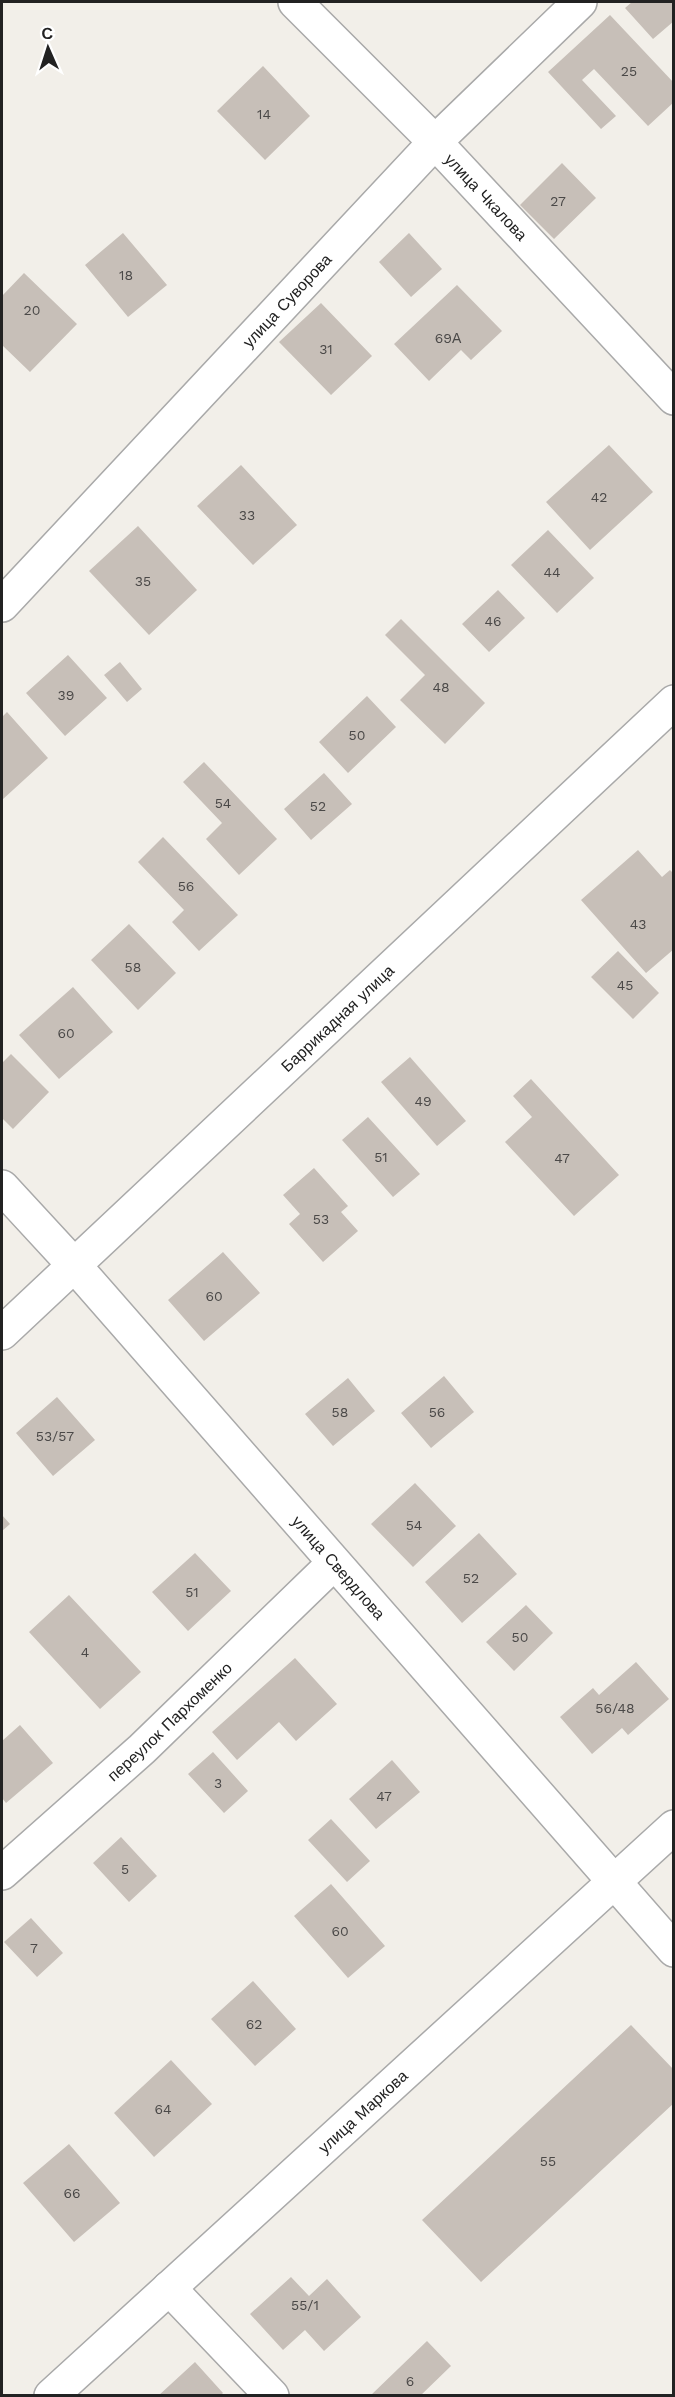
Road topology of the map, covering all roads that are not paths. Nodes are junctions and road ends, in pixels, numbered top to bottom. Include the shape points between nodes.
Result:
1 (295, 2) edge
2 (580, 2) edge
3 (435, 142) junction
4 (674, 398) edge
5 (2, 605) edge
6 (674, 702) edge
7 (2, 1187) edge
8 (74, 1265) junction
9 (2, 1334) edge
10 (334, 1563) junction
11 (674, 1827) edge
12 (2, 1874) edge
13 (613, 1883) junction
14 (674, 1950) edge
15 (169, 2288) junction
16 (51, 2396) edge
17 (272, 2396) edge

1 - 3 street, улица Чкалова
2 - 3 street, улица Суворова
3 - 4 street, улица Чкалова
3 - 5 street, улица Суворова
6 - 8 street, Баррикадная улица
7 - 8 street, улица Свердлова
8 - 9 street, Баррикадная улица
8 - 10 street, улица Свердлова
10 - 12 street, переулок Пархоменко via 142,1749
10 - 13 street, улица Свердлова
11 - 13 street, улица Маркова
13 - 14 street, улица Свердлова
13 - 15 street, улица Маркова
15 - 16 street, улица Маркова
15 - 17 street

